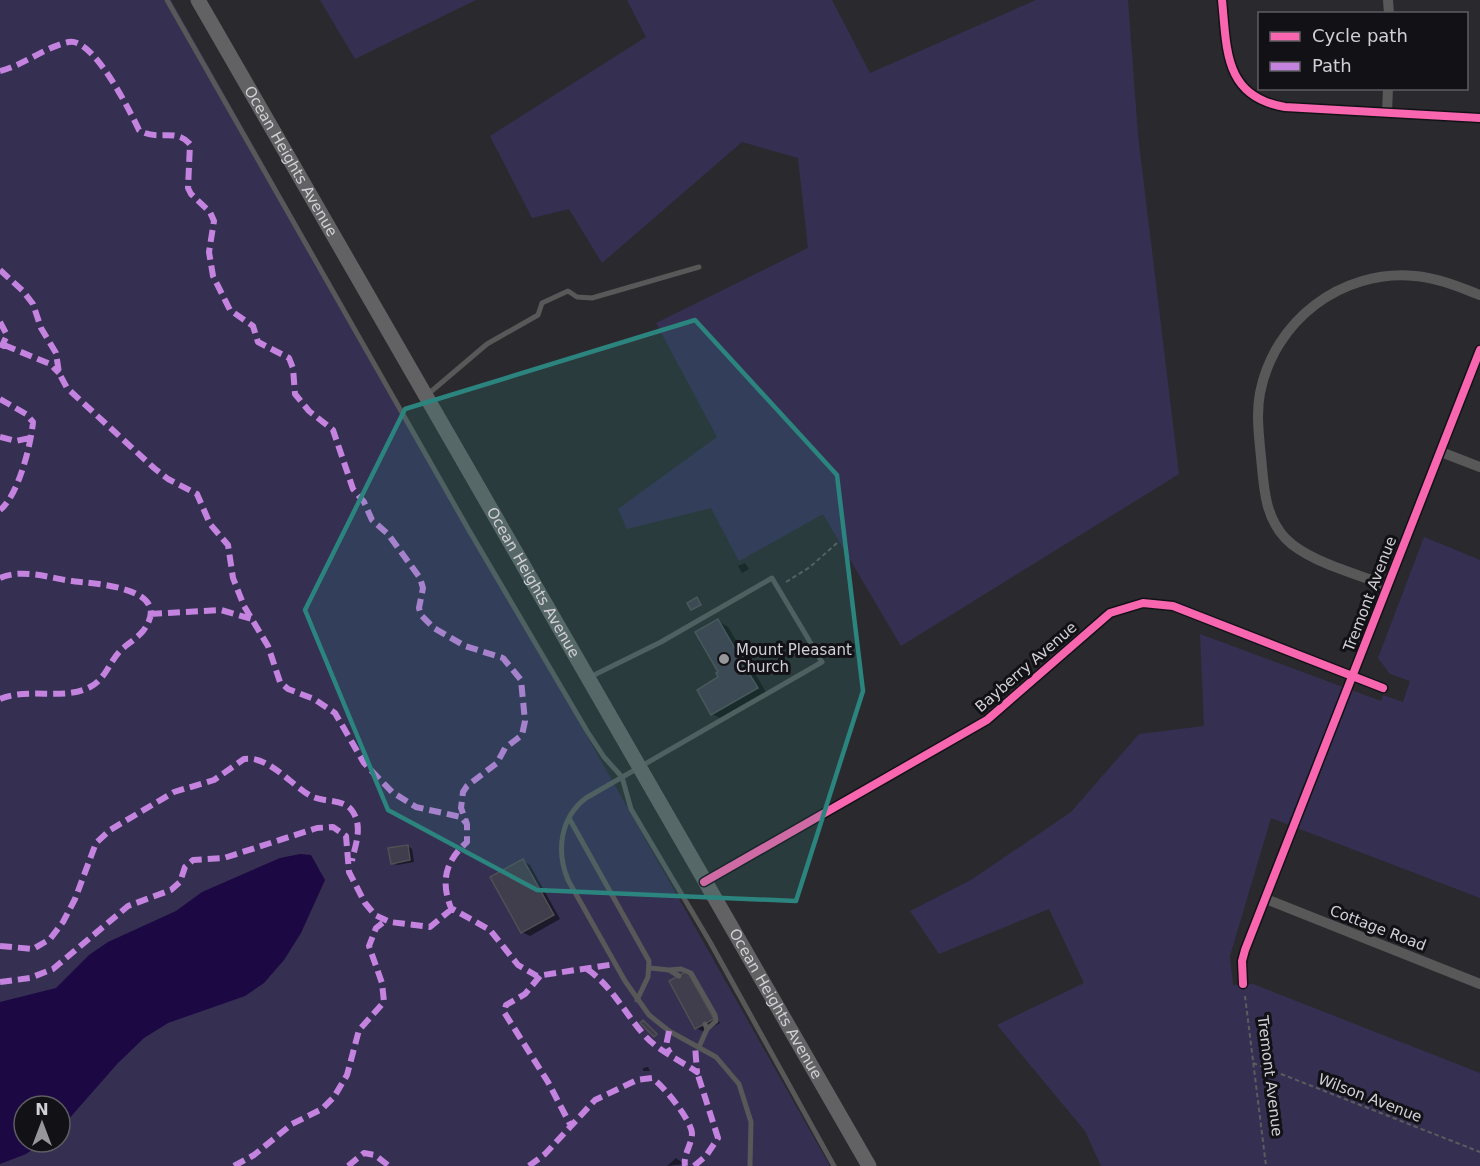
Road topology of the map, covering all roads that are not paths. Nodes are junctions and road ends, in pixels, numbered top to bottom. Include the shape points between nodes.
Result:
1 (167, 0) edge
2 (198, 0) edge
3 (1222, 0) edge
4 (1388, 90) edge
5 (1387, 113) junction
6 (1480, 118) edge
7 (699, 267) dead end
8 (1480, 295) edge
9 (1480, 350) edge
10 (426, 396) junction
11 (1441, 452) junction
12 (1480, 467) edge
13 (1387, 586) junction
14 (1353, 675) junction
15 (587, 678) junction
16 (1383, 688) dead end
17 (639, 767) junction
18 (622, 777) junction
19 (568, 818) junction
20 (705, 882) junction
21 (1266, 899) junction
22 (651, 968) junction
23 (669, 970) junction
24 (679, 976) dead end
25 (1243, 984) road end
26 (1480, 984) edge
27 (637, 1000) junction
28 (699, 1047) junction
29 (750, 1166) edge
30 (834, 1166) edge
31 (869, 1166) edge

1 - 18 lane via 470,532 587,730
2 - 10 main road, Ocean Heights Avenue
3 - 5 street via 1229,62 1237,79 1251,94 1286,107
4 - 5 street
5 - 6 street
7 - 10 lane via 592,298 568,291 542,303 538,315 487,344
8 - 13 street via 1413,275 1353,284 1323,298 1297,320 1275,352 1263,381 1259,434 1266,500 1273,521 1300,550
9 - 11 street, Tremont Avenue
10 - 15 main road, Ocean Heights Avenue
11 - 12 street
11 - 13 street, Tremont Avenue
13 - 14 street, Tremont Avenue
14 - 16 street, Bayberry Avenue
14 - 20 street, Bayberry Avenue via 1173,606 1153,602 1128,606 1101,620 987,720
14 - 21 street, Tremont Avenue
15 - 17 main road, Ocean Heights Avenue
15 - 17 lane via 661,642 772,578 822,662
17 - 18 lane
17 - 20 main road, Ocean Heights Avenue
18 - 19 lane via 586,798
18 - 30 lane via 631,809
19 - 22 lane
19 - 27 lane via 561,848 563,868
20 - 31 main road, Ocean Heights Avenue
21 - 25 street, Tremont Avenue via 1242,958
21 - 26 street, Cottage Road
22 - 23 lane
22 - 27 lane
23 - 24 lane
23 - 28 lane via 691,973 715,1015 716,1022 706,1026
27 - 28 lane via 660,1024
28 - 29 lane via 722,1063 743,1092 751,1122

